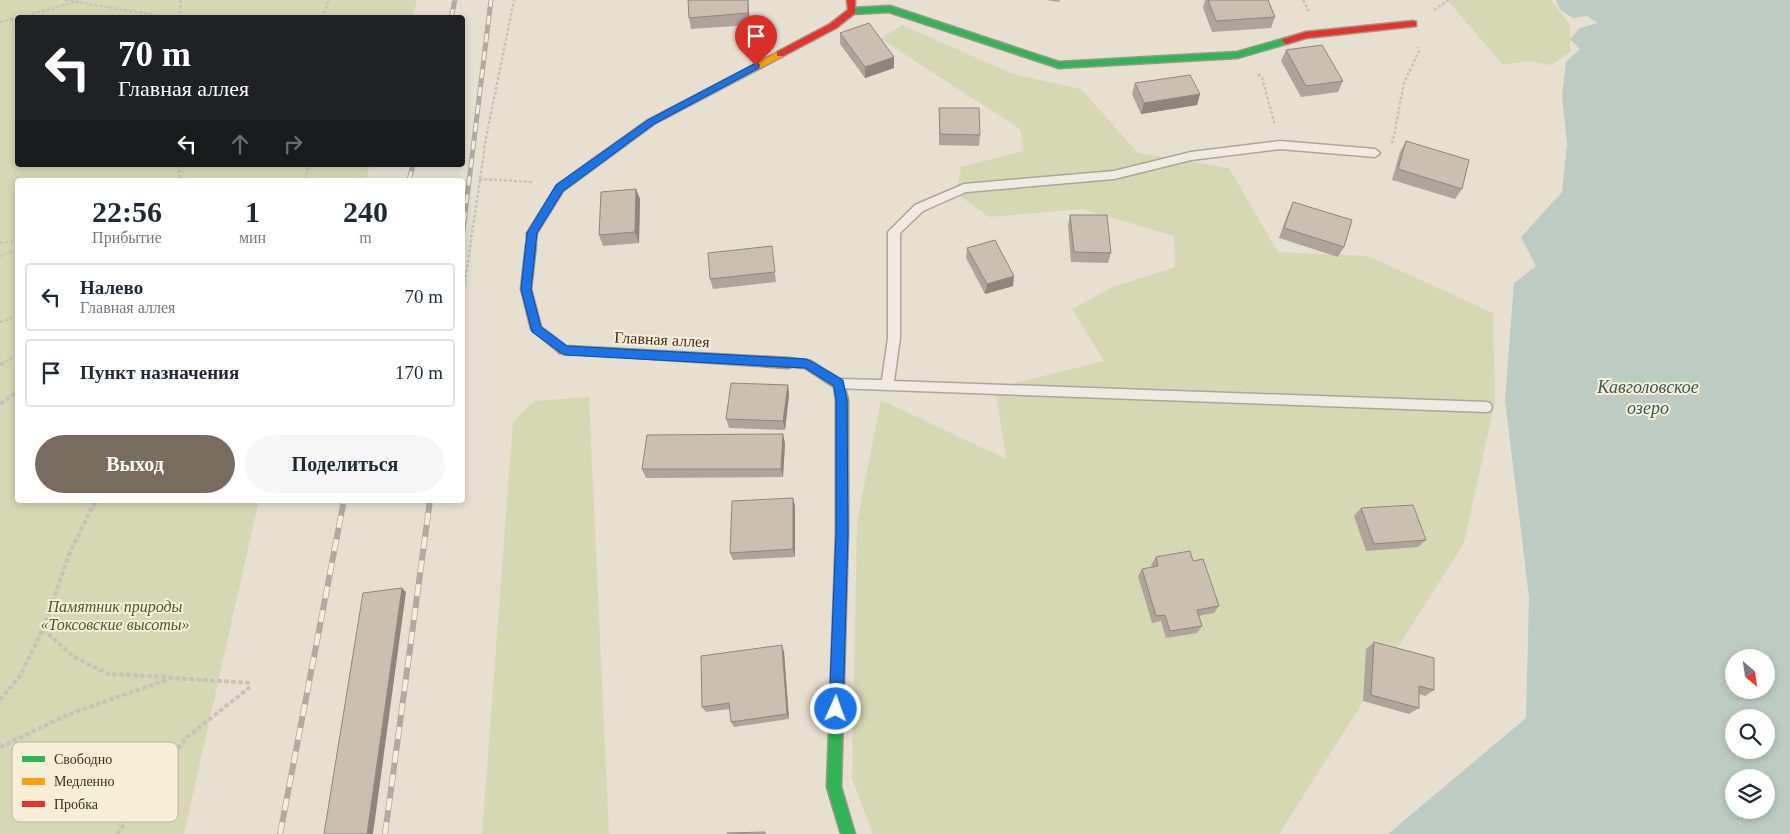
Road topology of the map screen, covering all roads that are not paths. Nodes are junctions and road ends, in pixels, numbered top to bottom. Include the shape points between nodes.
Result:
1 (851, 6) edge
2 (1413, 24) road end
3 (1375, 153) road end
4 (839, 384) junction
5 (887, 385) junction
6 (1486, 407) dead end
7 (848, 834) edge

1 - 2 street via 890,9 1059,65 1237,54 1306,35
1 - 4 street, Главная аллея via 834,26 651,122 560,188 532,233 526,289 536,329 564,350 807,364
3 - 5 lane via 1280,145 1191,156 1114,175 964,188 919,208 894,232 894,338
4 - 5 lane
4 - 7 street via 842,400 842,533 834,787
5 - 6 lane

